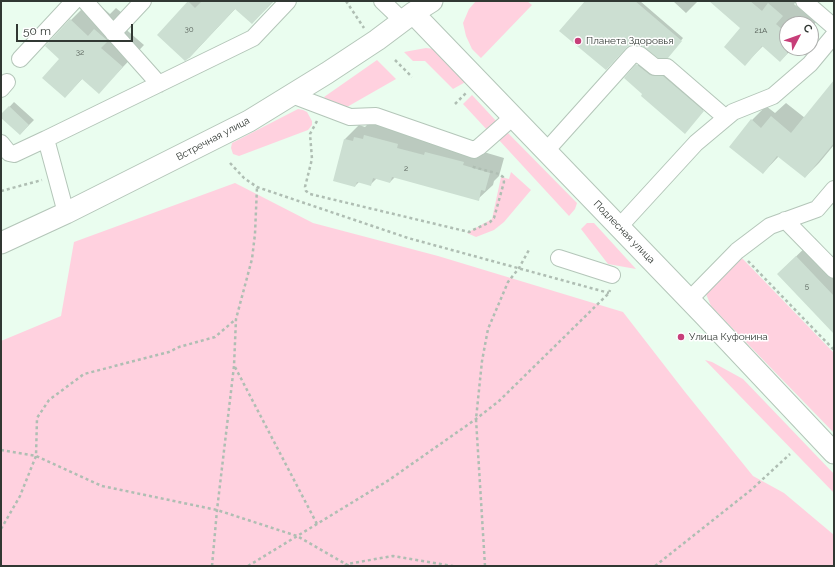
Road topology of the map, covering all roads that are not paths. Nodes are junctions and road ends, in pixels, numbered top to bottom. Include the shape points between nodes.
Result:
1 (74, 1) edge
2 (85, 1) edge
3 (143, 1) edge
4 (288, 1) edge
5 (382, 1) edge
6 (432, 1) edge
7 (804, 1) edge
8 (413, 11) edge
9 (834, 27) edge
10 (113, 33) junction
11 (834, 35) edge
12 (20, 59) dead end
13 (159, 84) junction
14 (292, 95) junction
15 (514, 117) junction
16 (726, 118) junction
17 (46, 139) junction
18 (1, 144) edge
19 (546, 151) junction
20 (834, 189) edge
21 (66, 213) junction
22 (785, 220) junction
23 (619, 226) junction
24 (1, 243) edge
25 (559, 258) dead end
26 (834, 270) edge
27 (612, 275) road end
28 (689, 300) junction
29 (834, 453) edge

1 - 12 lane
2 - 10 lane
3 - 10 lane
4 - 13 lane via 253,38
5 - 8 lane
6 - 8 main road
7 - 9 lane
8 - 14 main road, Встречная улица via 377,40
8 - 15 main road, Подлесная улица
10 - 13 lane
11 - 16 lane via 810,64 773,96 733,112
13 - 17 lane
14 - 15 lane via 350,117 376,116 474,150
14 - 21 main road, Встречная улица via 219,137
15 - 19 main road, Подлесная улица
16 - 19 lane via 667,67 655,67 640,55 633,54
16 - 23 lane via 696,144 660,186
17 - 18 lane via 14,154 9,153
17 - 21 lane
19 - 23 main road, Подлесная улица
20 - 22 lane via 817,209
21 - 24 main road, Встречная улица
22 - 26 lane
22 - 28 lane via 770,226 738,251
23 - 28 main road, Подлесная улица
25 - 27 lane
28 - 29 main road, Подлесная улица

